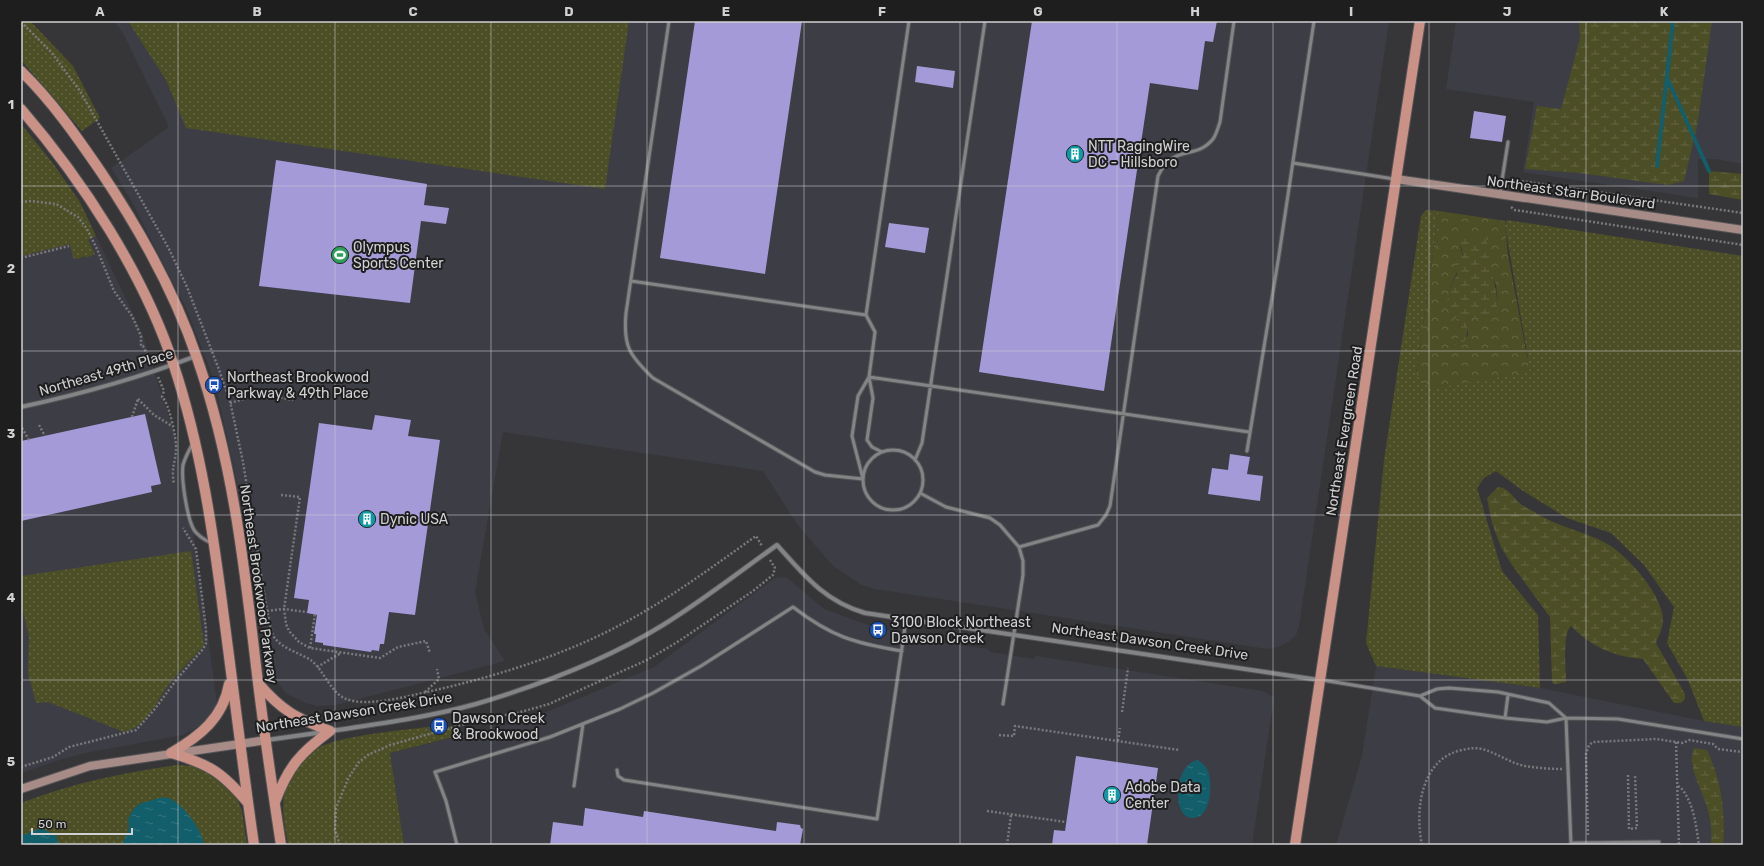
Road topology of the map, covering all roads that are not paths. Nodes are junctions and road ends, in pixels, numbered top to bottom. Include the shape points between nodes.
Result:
1 (669, 21) edge
2 (909, 21) edge
3 (985, 21) edge
4 (1234, 21) edge
5 (1314, 21) edge
6 (1420, 21) edge
7 (21, 71) edge
8 (21, 109) edge
9 (1508, 142) dead end
10 (1293, 163) junction
11 (1396, 179) junction
12 (1500, 195) junction
13 (1743, 230) edge
14 (631, 281) junction
15 (866, 315) junction
16 (196, 356) junction
17 (174, 365) junction
18 (869, 377) junction
19 (931, 386) junction
20 (21, 407) edge
21 (1125, 414) junction
22 (1249, 432) junction
23 (195, 440) junction
24 (1247, 451) dead end
25 (882, 452) junction
26 (915, 460) junction
27 (863, 479) junction
28 (920, 493) junction
29 (214, 545) junction
30 (1019, 547) junction
31 (906, 620) junction
32 (1013, 634) junction
33 (902, 651) junction
34 (231, 674) junction
35 (1320, 680) junction
36 (258, 683) junction
37 (1508, 695) junction
38 (1420, 696) junction
39 (1003, 704) dead end
40 (1505, 718) junction
41 (1566, 718) junction
42 (583, 724) junction
43 (330, 731) junction
44 (1743, 739) edge
45 (266, 740) junction
46 (241, 744) junction
47 (171, 753) junction
48 (617, 770) dead end
49 (574, 786) dead end
50 (21, 789) edge
51 (248, 803) junction
52 (275, 804) junction
53 (1659, 842) dead end
54 (1571, 844) edge
55 (254, 845) edge
56 (281, 845) edge
57 (457, 845) edge
58 (1295, 845) edge

1 - 14 lane
2 - 15 lane
3 - 19 lane
4 - 21 lane via 1220,122 1214,138 1202,148 1171,158 1162,167 1158,176
5 - 10 lane
6 - 11 main road, Northeast Evergreen Road
7 - 16 main road, Northeast Brookwood Parkway via 84,146 136,227 168,288
8 - 17 main road via 86,192 97,210 138,283
9 - 12 lane
10 - 11 lane
10 - 22 lane
11 - 12 street, Northeast Starr Boulevard
11 - 35 main road, Northeast Evergreen Road
12 - 13 street, Northeast Starr Boulevard
14 - 15 lane
14 - 27 lane via 625,339 638,363 653,378 815,472
15 - 18 lane via 875,332
16 - 17 street, Northeast 49th Place
16 - 36 main road, Northeast Brookwood Parkway via 230,480 242,549
17 - 20 street, Northeast 49th Place via 74,395
17 - 23 main road
18 - 19 lane
18 - 25 lane via 872,398 867,440 872,447
18 - 27 lane via 858,396 852,436
19 - 21 lane
19 - 26 lane via 922,443
21 - 22 lane
21 - 30 lane via 1110,506 1106,515 1098,525
22 - 24 lane
23 - 29 main road via 205,484
23 - 29 lane via 183,466 191,524 195,531
25 - 26 lane via 894,450 905,453
25 - 27 lane via 873,458 866,468
26 - 28 lane via 921,470 923,482
27 - 28 lane via 865,491 871,501 880,508 903,508 913,502
28 - 30 lane via 946,507 990,518 1008,533
29 - 34 main road
30 - 32 lane via 1023,575
31 - 32 street, Northeast Dawson Creek Drive
31 - 33 lane
31 - 43 street, Northeast Dawson Creek Drive via 865,613 834,600 818,589 777,545 662,626 559,675 476,704
32 - 35 street, Northeast Dawson Creek Drive
32 - 39 lane
33 - 42 lane via 842,638 793,607 701,666 653,693
33 - 48 lane via 877,819 624,780 618,776
34 - 46 main road
34 - 47 main road via 227,695 216,716 195,738
35 - 38 lane
35 - 58 main road, Northeast Evergreen Road
36 - 43 main road via 284,710 299,720
36 - 45 main road, Northeast Brookwood Parkway
37 - 38 lane via 1449,688 1437,689
37 - 40 lane
37 - 41 lane via 1549,703
38 - 40 lane via 1435,708
40 - 41 lane via 1547,722
41 - 44 lane via 1618,719
41 - 54 lane
42 - 49 lane
42 - 57 lane via 550,737 435,772 446,801
43 - 45 street, Northeast Dawson Creek Drive
43 - 52 main road via 298,758 285,779
45 - 46 street, Northeast Dawson Creek Drive
45 - 52 main road, Northeast Brookwood Parkway
46 - 47 street, Northeast Dawson Creek Drive
46 - 51 main road
47 - 50 street, Northeast Dawson Creek Drive via 90,766
47 - 51 main road via 210,766 224,776
51 - 55 main road
52 - 56 main road, Northeast Brookwood Parkway
53 - 54 lane

